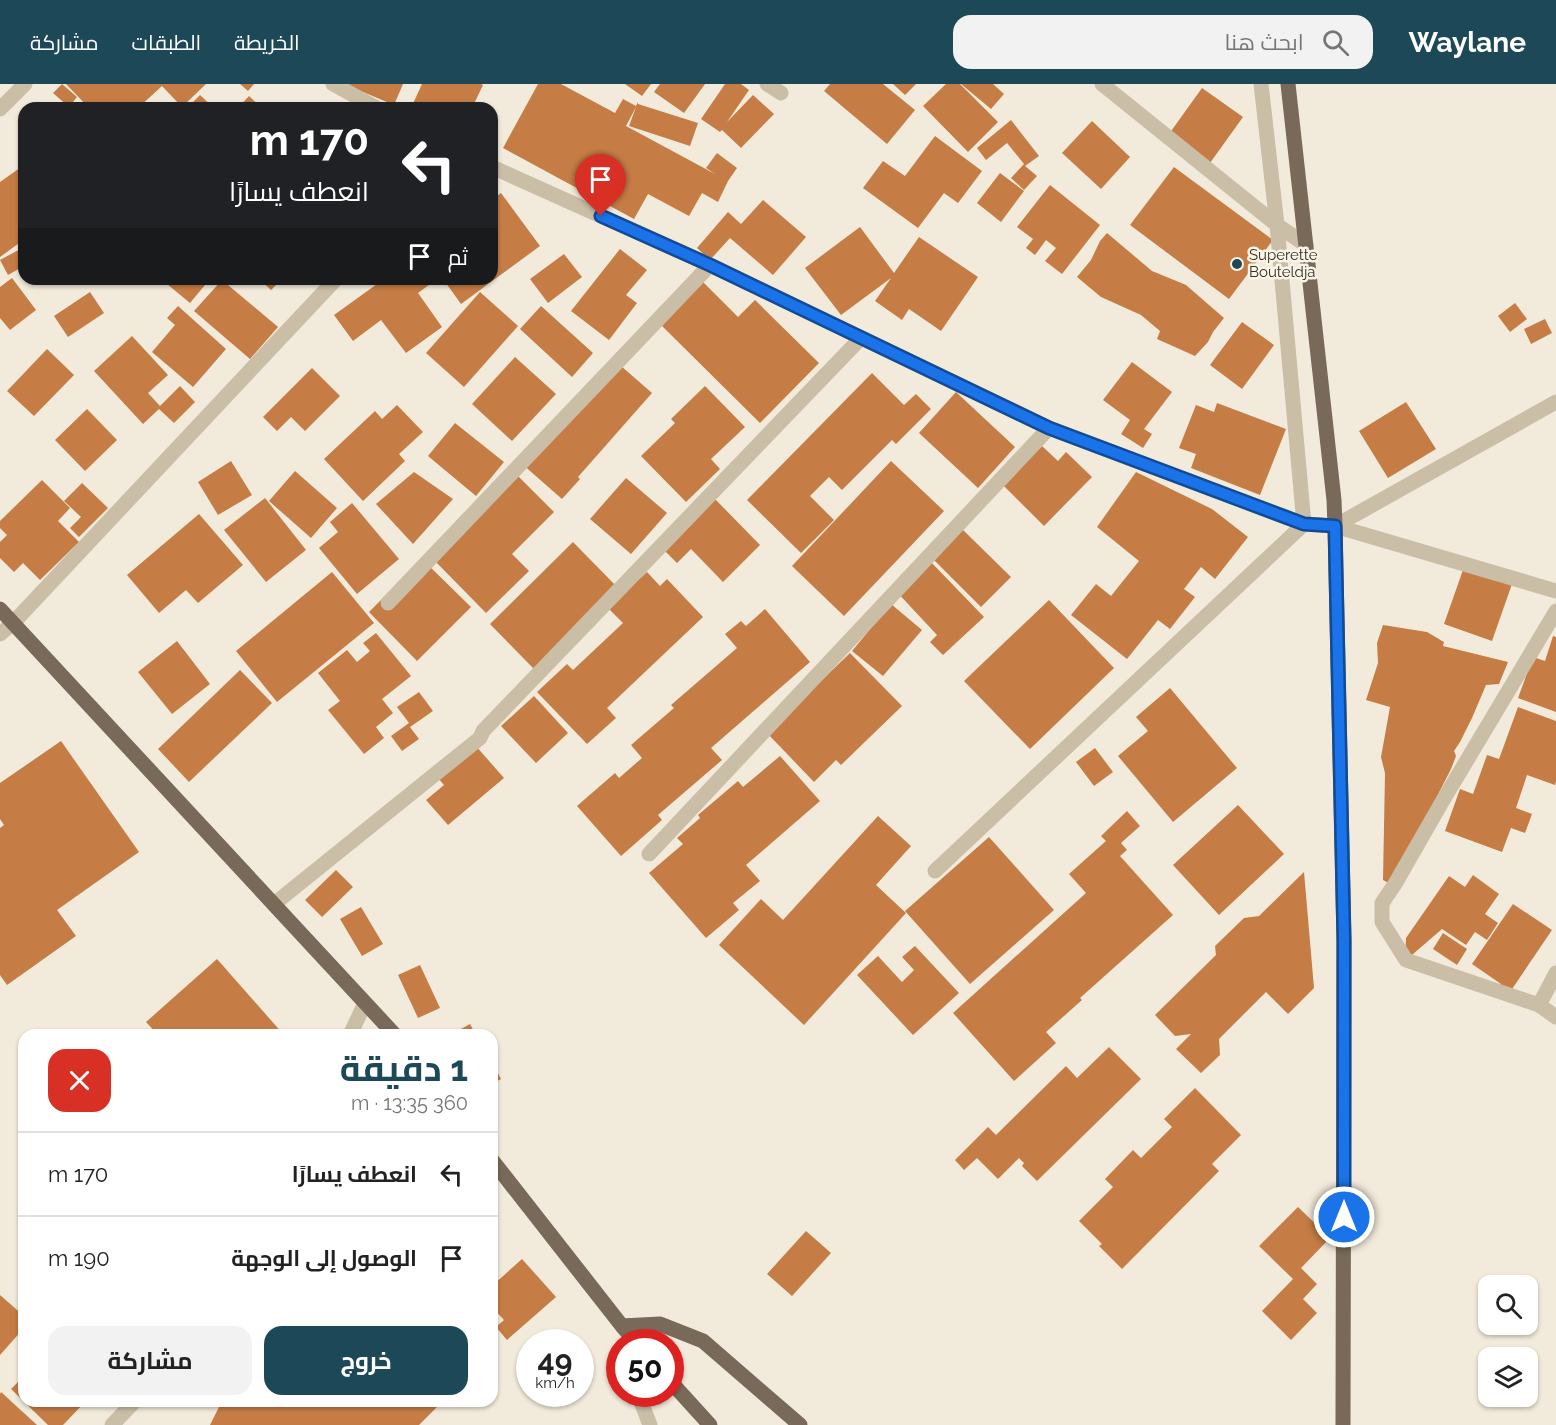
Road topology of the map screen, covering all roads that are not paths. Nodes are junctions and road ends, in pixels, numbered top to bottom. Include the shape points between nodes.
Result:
1 (25, 84) edge
2 (333, 84) edge
3 (767, 84) edge
4 (1102, 84) edge
5 (1261, 84) edge
6 (1288, 84) edge
7 (781, 93) dead end
8 (366, 102) edge
9 (0, 108) edge
10 (498, 170) edge
11 (1277, 225) junction
12 (1306, 245) junction
13 (710, 265) junction
14 (330, 285) edge
15 (861, 338) junction
16 (1556, 402) edge
17 (1049, 428) junction
18 (1304, 524) junction
19 (1335, 526) junction
20 (1556, 591) edge
21 (388, 603) dead end
22 (0, 609) edge
23 (1556, 611) edge
24 (13, 623) junction
25 (0, 634) edge
26 (650, 854) dead end
27 (935, 871) dead end
28 (273, 904) junction
29 (1556, 973) edge
30 (365, 1003) junction
31 (1539, 1005) junction
32 (1556, 1017) edge
33 (353, 1029) edge
34 (389, 1029) edge
35 (498, 1168) edge
36 (622, 1326) junction
37 (623, 1329) edge
38 (625, 1329) edge
39 (684, 1396) edge
40 (129, 1407) edge
41 (643, 1407) edge
42 (111, 1425) edge
43 (650, 1425) edge
44 (710, 1425) edge
45 (800, 1425) edge
46 (1343, 1425) edge

1 - 9 street
2 - 8 street
3 - 7 street
4 - 11 street
5 - 11 street
6 - 12 main road
10 - 13 street
11 - 12 street
11 - 18 street
12 - 19 main road
13 - 15 street
13 - 21 street
14 - 24 street
15 - 17 street
15 - 28 street via 480,738
16 - 19 street
17 - 18 street
17 - 26 street
18 - 19 street
18 - 27 street
19 - 20 street
19 - 46 main road via 1344,940
22 - 24 main road
23 - 31 street via 1382,903 1382,922 1406,960
24 - 25 street
24 - 28 main road
28 - 30 main road
29 - 31 street
30 - 33 street
30 - 34 main road
31 - 32 street
35 - 36 main road
36 - 37 street
36 - 38 main road
36 - 45 main road via 660,1324 704,1341
39 - 44 main road
40 - 42 street
41 - 43 street

